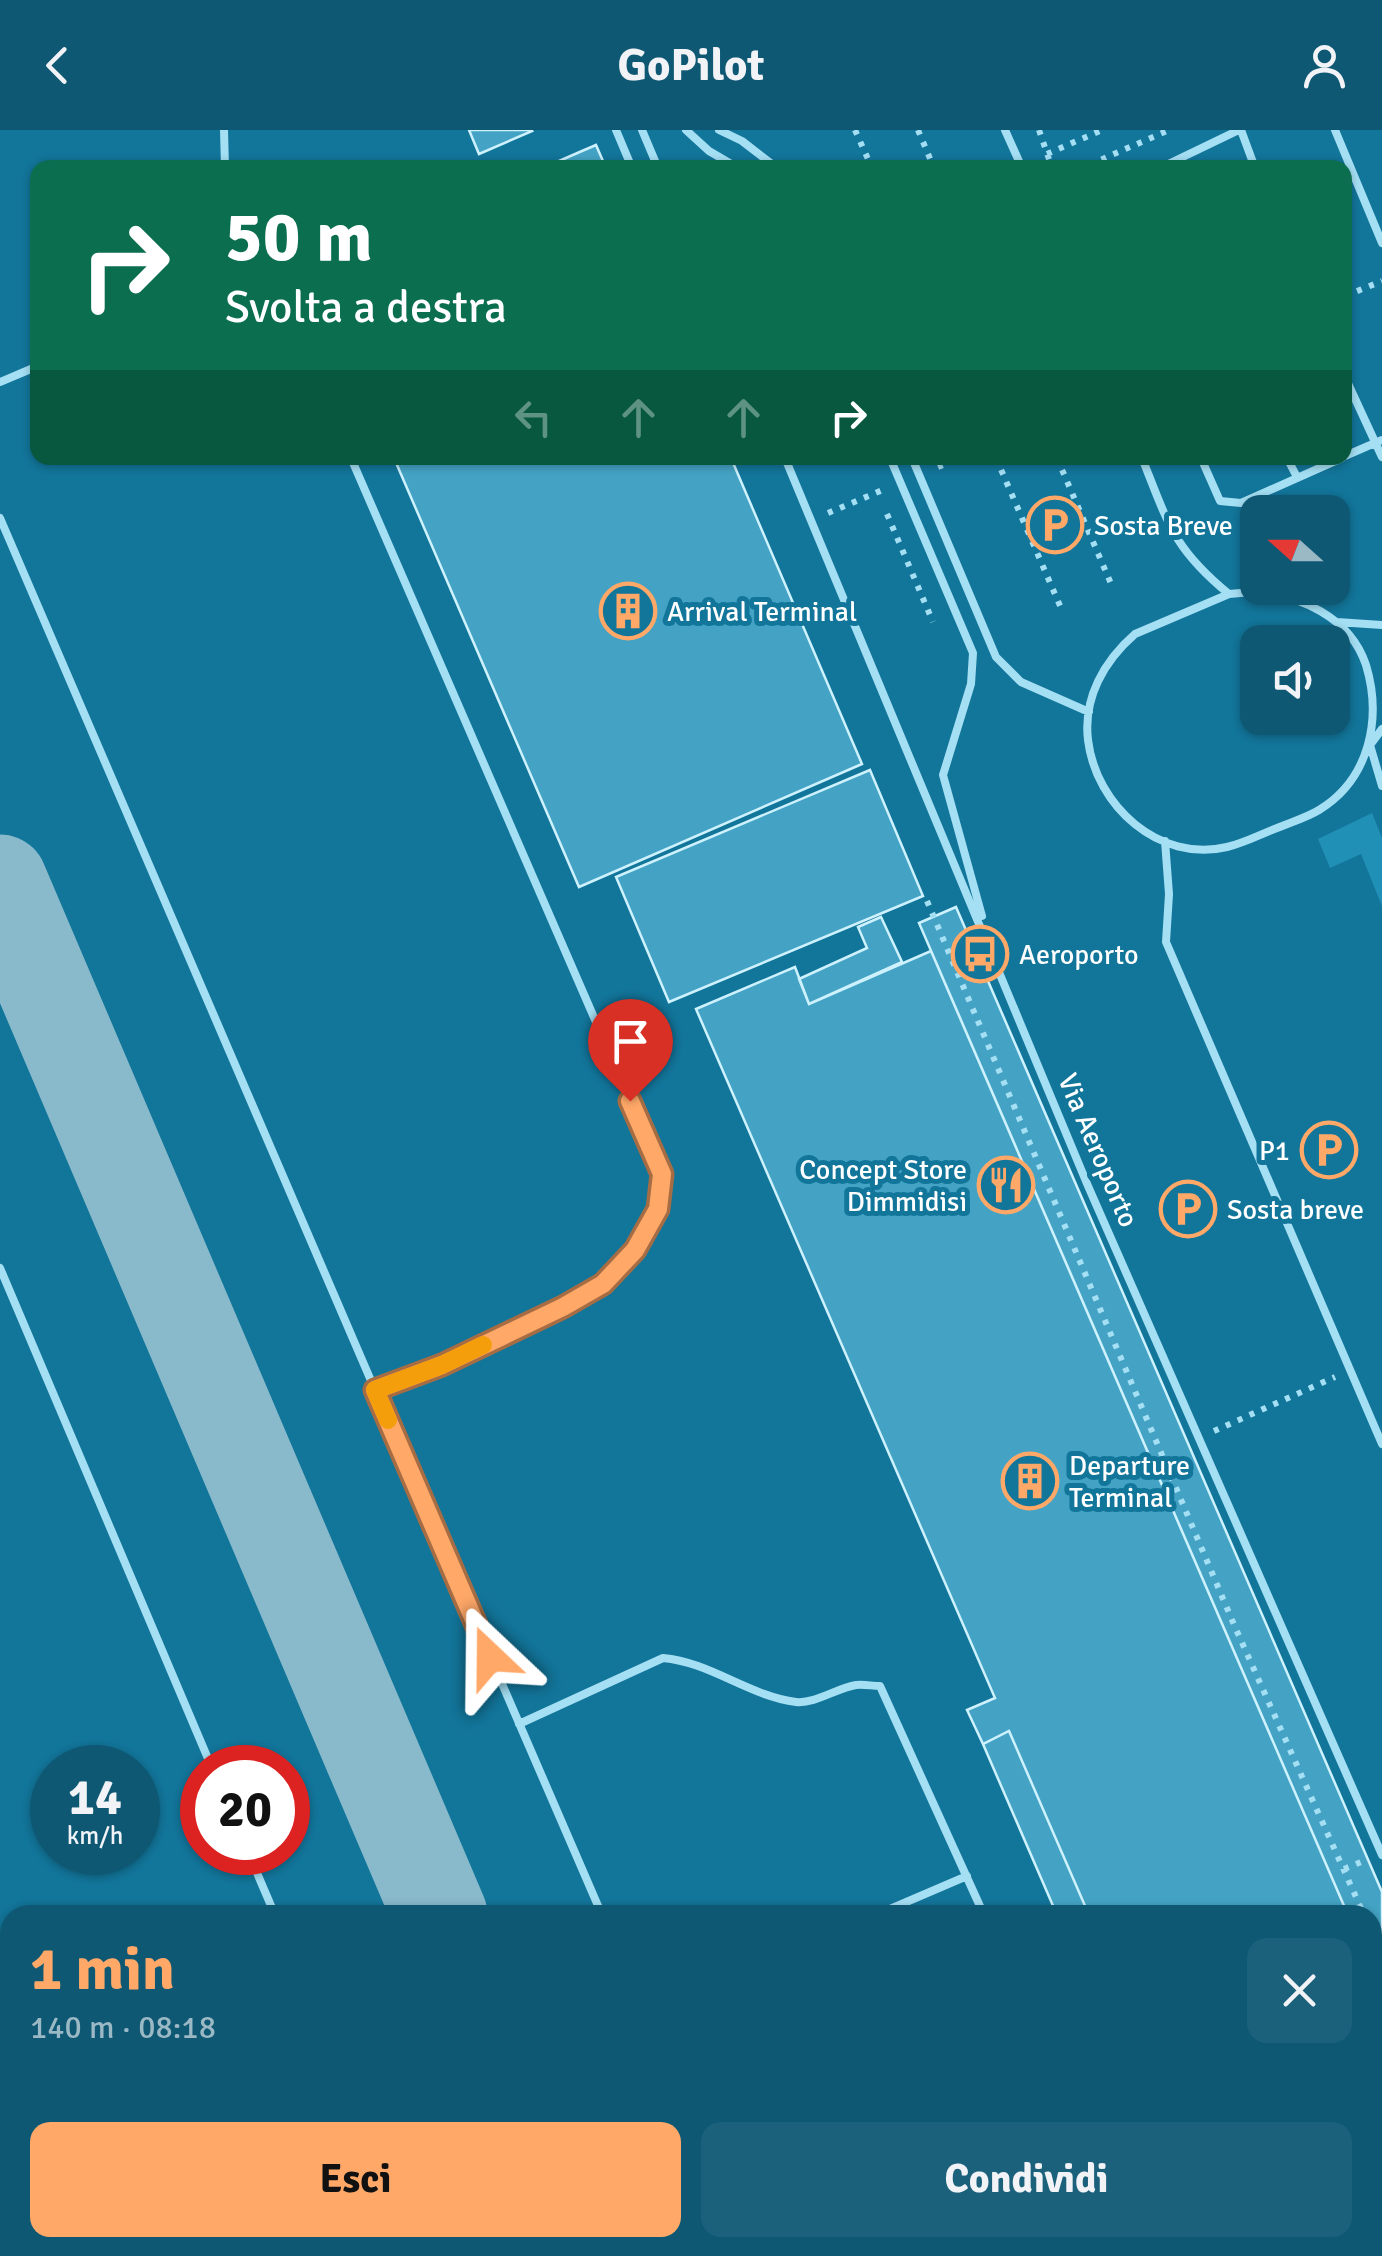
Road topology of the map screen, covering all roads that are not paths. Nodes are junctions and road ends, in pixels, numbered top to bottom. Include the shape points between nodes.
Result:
1 (224, 130) edge
2 (616, 130) edge
3 (642, 130) edge
4 (686, 130) edge
5 (718, 130) edge
6 (1005, 130) edge
7 (1240, 130) edge
8 (1335, 130) edge
9 (225, 160) edge
10 (629, 160) edge
11 (655, 160) edge
12 (725, 160) edge
13 (767, 160) edge
14 (1018, 160) edge
15 (1177, 160) edge
16 (1253, 160) edge
17 (1347, 160) edge
18 (1352, 171) edge
19 (1382, 243) edge
20 (30, 369) edge
21 (0, 382) edge
22 (1352, 390) edge
23 (1379, 441) edge
24 (1352, 453) edge
25 (1382, 457) edge
26 (354, 465) edge
27 (788, 465) edge
28 (893, 465) edge
29 (915, 465) edge
30 (1145, 465) edge
31 (1204, 465) edge
32 (1291, 465) edge
33 (1326, 465) edge
34 (1297, 478) junction
35 (0, 518) edge
36 (1229, 594) junction
37 (1337, 622) junction
38 (1382, 625) edge
39 (1089, 712) junction
40 (1382, 728) edge
41 (1370, 745) junction
42 (1382, 786) edge
43 (1165, 841) junction
44 (991, 950) junction
45 (0, 1268) edge
46 (375, 1390) junction
47 (1382, 1444) edge
48 (520, 1724) junction
49 (202, 1745) edge
50 (1382, 1854) edge
51 (258, 1875) edge
52 (967, 1876) junction
53 (271, 1905) edge
54 (598, 1905) edge
55 (899, 1905) edge
56 (980, 1905) edge

1 - 9 lane
2 - 10 lane
3 - 11 lane
4 - 12 lane
5 - 13 lane
6 - 14 lane
7 - 15 lane
7 - 16 lane
8 - 17 lane
18 - 19 lane
20 - 21 lane
22 - 23 lane
23 - 24 lane
23 - 25 lane
26 - 46 lane via 662,1174 658,1209 635,1250 603,1284 442,1365
27 - 44 lane, Via Aeroporto
28 - 44 lane via 973,653 943,775
29 - 39 lane via 996,657 1021,682
30 - 36 lane via 1173,536 1195,566
31 - 34 lane via 1220,501 1240,503
32 - 34 lane
33 - 34 lane
35 - 46 lane
36 - 37 lane via 1287,596
36 - 39 lane via 1148,626 1122,645 1096,683
37 - 38 lane
37 - 41 lane via 1358,646 1374,688
39 - 43 lane via 1089,747 1102,785 1130,822
40 - 41 lane
41 - 42 lane
41 - 43 lane via 1348,785 1316,812 1228,847
43 - 47 lane via 1166,942
44 - 50 lane, Via Aeroporto
45 - 49 lane
46 - 48 lane
48 - 52 lane via 663,1658 687,1660 768,1697 803,1703 859,1685 880,1686
48 - 54 lane
51 - 53 lane
52 - 55 lane
52 - 56 lane

